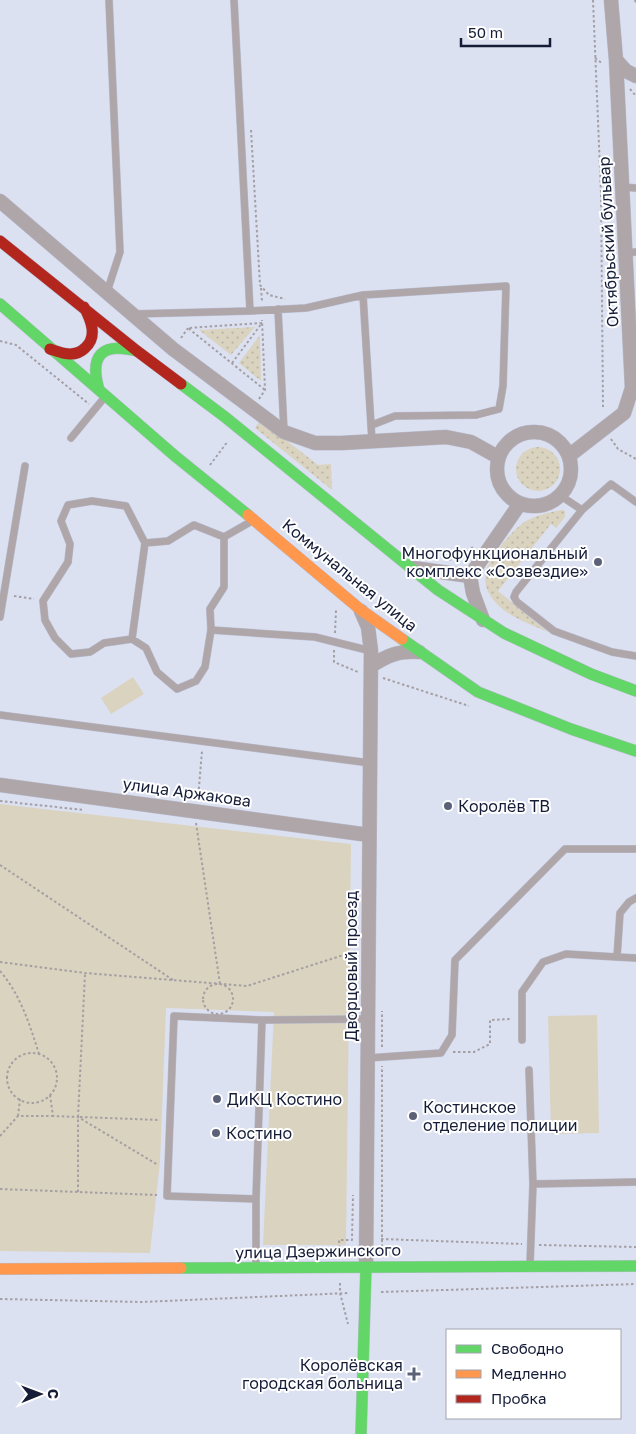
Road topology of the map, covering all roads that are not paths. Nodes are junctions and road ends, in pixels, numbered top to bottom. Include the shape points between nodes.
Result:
1 (109, 0) edge
2 (234, 0) edge
3 (611, 0) edge
4 (616, 60) junction
5 (636, 76) edge
6 (629, 188) edge
7 (0, 201) edge
8 (0, 241) edge
9 (631, 252) edge
10 (107, 292) junction
11 (363, 295) junction
12 (84, 307) junction
13 (3, 309) edge
14 (278, 309) junction
15 (250, 310) junction
16 (132, 314) junction
17 (50, 349) junction
18 (137, 351) junction
19 (102, 393) junction
20 (372, 425) junction
21 (284, 432) junction
22 (71, 438) dead end
23 (372, 441) junction
24 (570, 455) junction
25 (498, 456) junction
26 (25, 466) dead end
27 (561, 496) junction
28 (636, 502) edge
29 (519, 505) junction
30 (582, 510) junction
31 (254, 520) junction
32 (224, 537) junction
33 (145, 544) junction
34 (410, 568) junction
35 (470, 576) junction
36 (361, 610) junction
37 (0, 617) edge
38 (483, 620) junction
39 (211, 630) junction
40 (132, 639) junction
41 (371, 651) junction
42 (419, 652) junction
43 (636, 656) edge
44 (366, 670) junction
45 (636, 691) edge
46 (0, 715) edge
47 (636, 751) edge
48 (370, 763) junction
49 (0, 785) edge
50 (370, 834) junction
51 (636, 849) edge
52 (636, 898) edge
53 (617, 957) junction
54 (636, 958) edge
55 (368, 1019) junction
56 (262, 1020) junction
57 (522, 1040) dead end
58 (368, 1058) junction
59 (530, 1070) dead end
60 (636, 1182) edge
61 (533, 1184) junction
62 (256, 1199) junction
63 (366, 1266) junction
64 (530, 1266) junction
65 (636, 1266) edge
66 (256, 1268) junction
67 (0, 1269) edge
68 (362, 1434) edge

1 - 10 lane via 120,252
2 - 15 lane
3 - 4 street, Октябрьский бульвар
4 - 5 street
4 - 6 street, Октябрьский бульвар
6 - 9 street, Октябрьский бульвар
7 - 10 street
8 - 12 main road
9 - 24 street, Октябрьский бульвар via 632,388 624,413
10 - 16 street
11 - 14 lane via 319,306
11 - 20 lane
11 - 20 lane via 506,286 503,386 499,409 476,415 395,416
12 - 17 main road via 91,320 93,334 89,344 80,352 69,354
12 - 18 main road
13 - 17 main road, Коммунальная улица
14 - 15 lane
14 - 21 lane
15 - 16 lane
16 - 21 street
17 - 19 main road, Коммунальная улица
18 - 19 main road via 115,347 101,352 96,359 95,380
18 - 34 main road via 238,428
19 - 22 lane via 95,409
19 - 31 main road, Коммунальная улица
20 - 23 lane
21 - 23 street via 315,443
23 - 25 street via 446,437 471,442
24 - 25 street via 549,434 531,432 505,444
24 - 27 street via 570,483
25 - 29 street via 497,480 508,497
26 - 37 lane
27 - 29 street via 550,504 534,508
27 - 30 lane
28 - 30 lane via 611,484
29 - 35 street
30 - 43 lane via 514,597 554,631 612,652
31 - 32 lane
31 - 36 main road, Коммунальная улица
32 - 33 lane via 194,525 168,541
32 - 39 lane via 224,587 210,610
33 - 40 lane
33 - 40 lane via 126,506 92,501 68,505 62,521 70,544 68,562 43,601 45,620 55,638 71,654 90,652 104,643
34 - 35 street
34 - 38 main road
35 - 38 street
36 - 41 street, Дворцовый проезд via 368,627
36 - 42 main road, Коммунальная улица
38 - 45 main road via 583,670
39 - 40 lane via 205,667 196,681 177,688 157,672 146,648
39 - 41 lane via 315,637
41 - 44 street, Дворцовый проезд
42 - 44 street via 389,655
42 - 47 main road, Коммунальная улица via 478,692
44 - 48 street, Дворцовый проезд
46 - 48 lane
48 - 50 street, Дворцовый проезд
49 - 50 street, улица Аржакова
50 - 55 street, Дворцовый проезд
51 - 58 lane via 565,849 455,960 452,1035 441,1053
52 - 53 lane via 620,913
53 - 54 lane
53 - 57 lane via 566,954 543,962 522,992
55 - 56 lane
55 - 58 street, Дворцовый проезд
56 - 62 lane
56 - 62 lane via 174,1016 167,1196
58 - 63 street, Дворцовый проезд
59 - 61 lane
60 - 61 lane
61 - 64 lane
62 - 66 lane
63 - 64 main road, улица Дзержинского
63 - 66 main road, улица Дзержинского
63 - 68 main road
64 - 65 main road, улица Дзержинского
66 - 67 main road, улица Дзержинского

